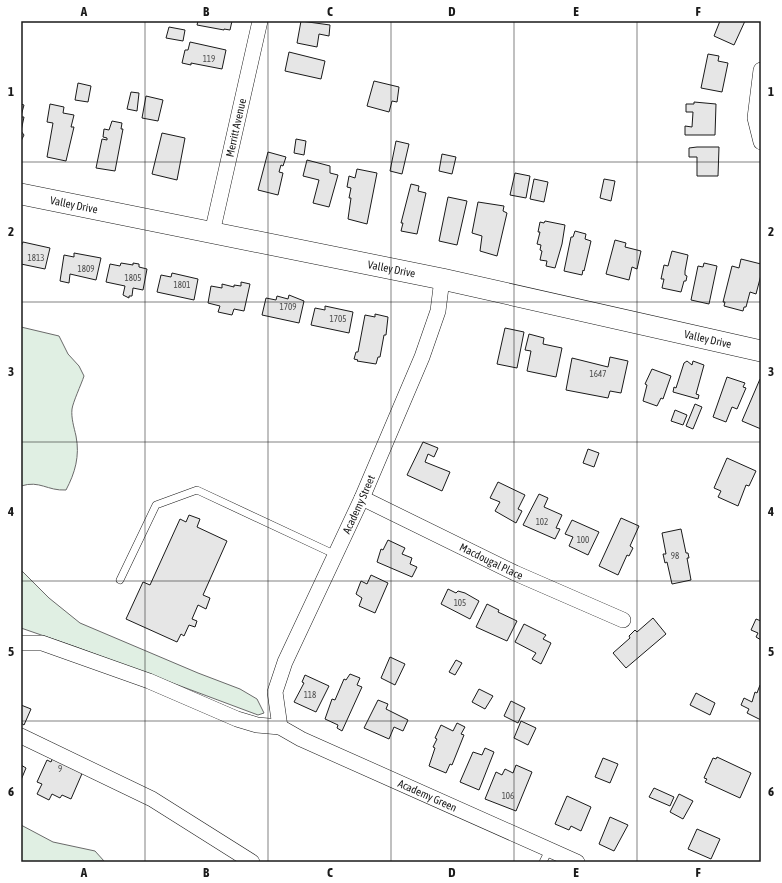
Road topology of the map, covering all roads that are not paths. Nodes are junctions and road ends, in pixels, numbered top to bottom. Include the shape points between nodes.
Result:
1 (260, 21) edge
2 (761, 70) edge
3 (761, 142) edge
4 (21, 194) edge
5 (212, 234) junction
6 (442, 279) junction
7 (761, 351) edge
8 (362, 498) junction
9 (334, 554) junction
10 (120, 580) dead end
11 (623, 620) dead end
12 (21, 644) edge
13 (280, 726) junction
14 (21, 736) edge
15 (546, 856) edge
16 (252, 862) edge
17 (577, 862) edge

1 - 5 street, Merritt Avenue
2 - 3 street via 755,118
4 - 5 main road, Valley Drive
5 - 6 main road, Valley Drive
6 - 7 main road, Valley Drive
6 - 8 street, Academy Street via 438,311 422,356
8 - 9 street, Academy Street
8 - 11 street, Macdougal Place via 515,573
9 - 10 lane via 197,490 156,505
9 - 13 street, Academy Street via 285,662 275,692
12 - 13 street via 42,643 149,681 257,725
13 - 15 street, Academy Green via 300,739
14 - 16 street via 152,799
15 - 17 street, Academy Green

